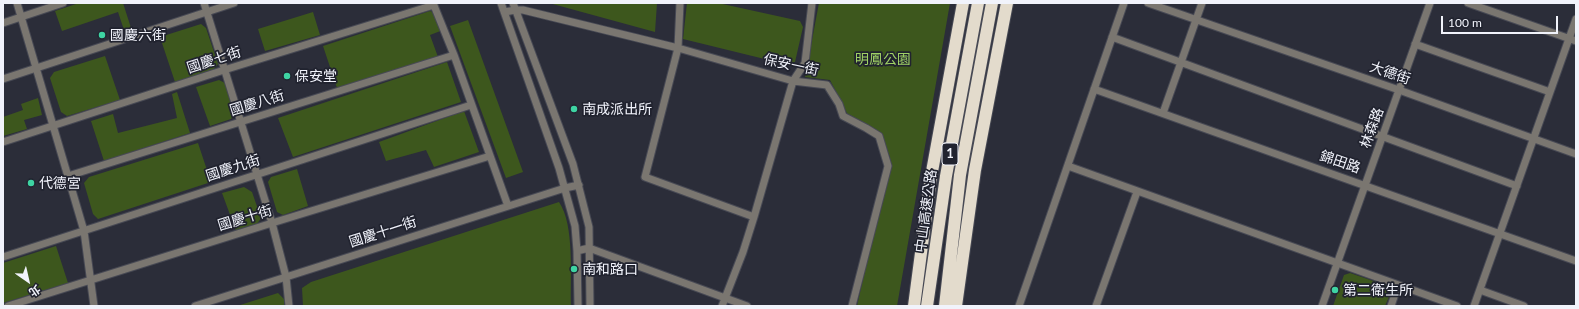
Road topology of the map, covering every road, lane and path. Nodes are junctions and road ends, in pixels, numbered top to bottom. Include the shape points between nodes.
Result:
1 (17, 3) edge
2 (63, 3) edge
3 (204, 3) edge
4 (234, 3) edge
5 (501, 3) edge
6 (680, 3) edge
7 (812, 3) edge
8 (963, 3) edge
9 (978, 3) edge
10 (992, 3) edge
11 (1007, 3) edge
12 (1124, 3) edge
13 (1148, 3) edge
14 (1202, 3) edge
15 (1430, 3) edge
16 (1468, 3) edge
17 (434, 4) edge
18 (514, 6) edge
19 (206, 12) junction
20 (505, 12) junction
21 (21, 17) junction
22 (1576, 19) edge
23 (1195, 20) junction
24 (3, 23) edge
25 (1112, 37) junction
26 (1572, 40) edge
27 (1415, 44) junction
28 (678, 48) junction
29 (454, 55) junction
30 (1180, 63) junction
31 (37, 68) junction
32 (224, 70) junction
33 (3, 79) edge
34 (793, 81) junction
35 (1094, 89) junction
36 (1399, 90) junction
37 (1550, 92) junction
38 (471, 105) junction
39 (1163, 113) junction
40 (241, 122) junction
41 (54, 126) junction
42 (1383, 136) junction
43 (1534, 139) junction
44 (3, 142) edge
45 (1576, 154) edge
46 (490, 156) junction
47 (1068, 166) junction
48 (257, 174) junction
49 (68, 176) junction
50 (579, 185) junction
51 (1365, 185) junction
52 (1517, 186) junction
53 (565, 188) junction
54 (1137, 192) junction
55 (508, 206) junction
56 (754, 217) junction
57 (272, 223) junction
58 (84, 231) junction
59 (1500, 233) junction
60 (589, 248) junction
61 (577, 251) junction
62 (3, 258) edge
63 (1576, 261) edge
64 (1337, 264) junction
65 (286, 277) junction
66 (91, 280) junction
67 (1398, 285) junction
68 (1480, 290) junction
69 (724, 298) junction
70 (8, 306) edge
71 (94, 306) edge
72 (195, 306) edge
73 (289, 306) edge
74 (578, 306) edge
75 (590, 306) edge
76 (722, 306) edge
77 (747, 306) edge
78 (852, 306) edge
79 (915, 306) edge
80 (927, 306) edge
81 (945, 306) edge
82 (958, 306) edge
83 (1019, 306) edge
84 (1096, 306) edge
85 (1322, 306) edge
86 (1391, 306) edge
87 (1457, 306) edge
88 (1474, 306) edge
89 (1524, 306) edge

1 - 21 street
2 - 21 street
3 - 19 street
4 - 19 street
5 - 20 street
6 - 28 street
7 - 34 street via 805,63
8 - 79 highway via 931,177
9 - 80 highway, 中山高速公路 / 1 via 946,176
10 - 81 highway, 中山高速公路 / 1 via 960,175
11 - 82 highway via 975,170
12 - 25 street
13 - 23 street, 大德街
14 - 23 street
15 - 27 street, 林森路
16 - 26 street
17 - 29 street
17 - 32 street, 國慶七街
18 - 20 street, 保安一街
18 - 28 street, 保安一街
18 - 50 street
19 - 31 street
19 - 32 street
20 - 53 street
21 - 24 street
21 - 31 street
22 - 26 street
23 - 30 street
23 - 36 street, 大德街
25 - 30 street
25 - 35 street
26 - 37 street
27 - 36 street, 林森路
27 - 37 street
28 - 34 street, 保安一街
28 - 56 street via 645,177
29 - 38 street
29 - 40 street, 國慶八街
30 - 39 street
30 - 42 street
31 - 33 street
31 - 41 street
32 - 40 street
32 - 41 street, 國慶七街
34 - 56 street
34 - 78 street, 保安一街 via 827,85 843,116 879,136 888,166
35 - 39 street, 錦田路
35 - 47 street
36 - 42 street, 林森路
36 - 43 street, 大德街
37 - 43 street
38 - 46 street
38 - 48 street, 國慶九街
39 - 51 street, 錦田路
40 - 48 street
40 - 49 street, 國慶八街
41 - 44 street, 國慶七街
41 - 49 street
42 - 51 street, 林森路
42 - 52 street
43 - 45 street, 大德街
43 - 52 street
46 - 55 street
46 - 57 street, 國慶十街
47 - 54 street
47 - 83 street
48 - 57 street
48 - 58 street, 國慶九街
49 - 58 street
50 - 53 street, 國慶十一街
50 - 60 street via 589,226
51 - 59 street, 錦田路
51 - 64 street, 林森路
52 - 59 street
53 - 55 street, 國慶十一街
53 - 61 street via 575,226
54 - 64 street
54 - 84 street
55 - 65 street, 國慶十一街
56 - 69 street
57 - 65 street
57 - 66 street, 國慶十街
58 - 62 street, 國慶九街
58 - 66 street
59 - 63 street, 錦田路
59 - 68 street
60 - 61 street
60 - 69 street
60 - 75 street
61 - 74 street
64 - 67 street
64 - 85 street, 林森路
65 - 72 street, 國慶十一街
65 - 73 street
66 - 70 street, 國慶十街
66 - 71 street
67 - 86 street
67 - 87 street
68 - 88 street
68 - 89 street
69 - 76 street
69 - 77 street

